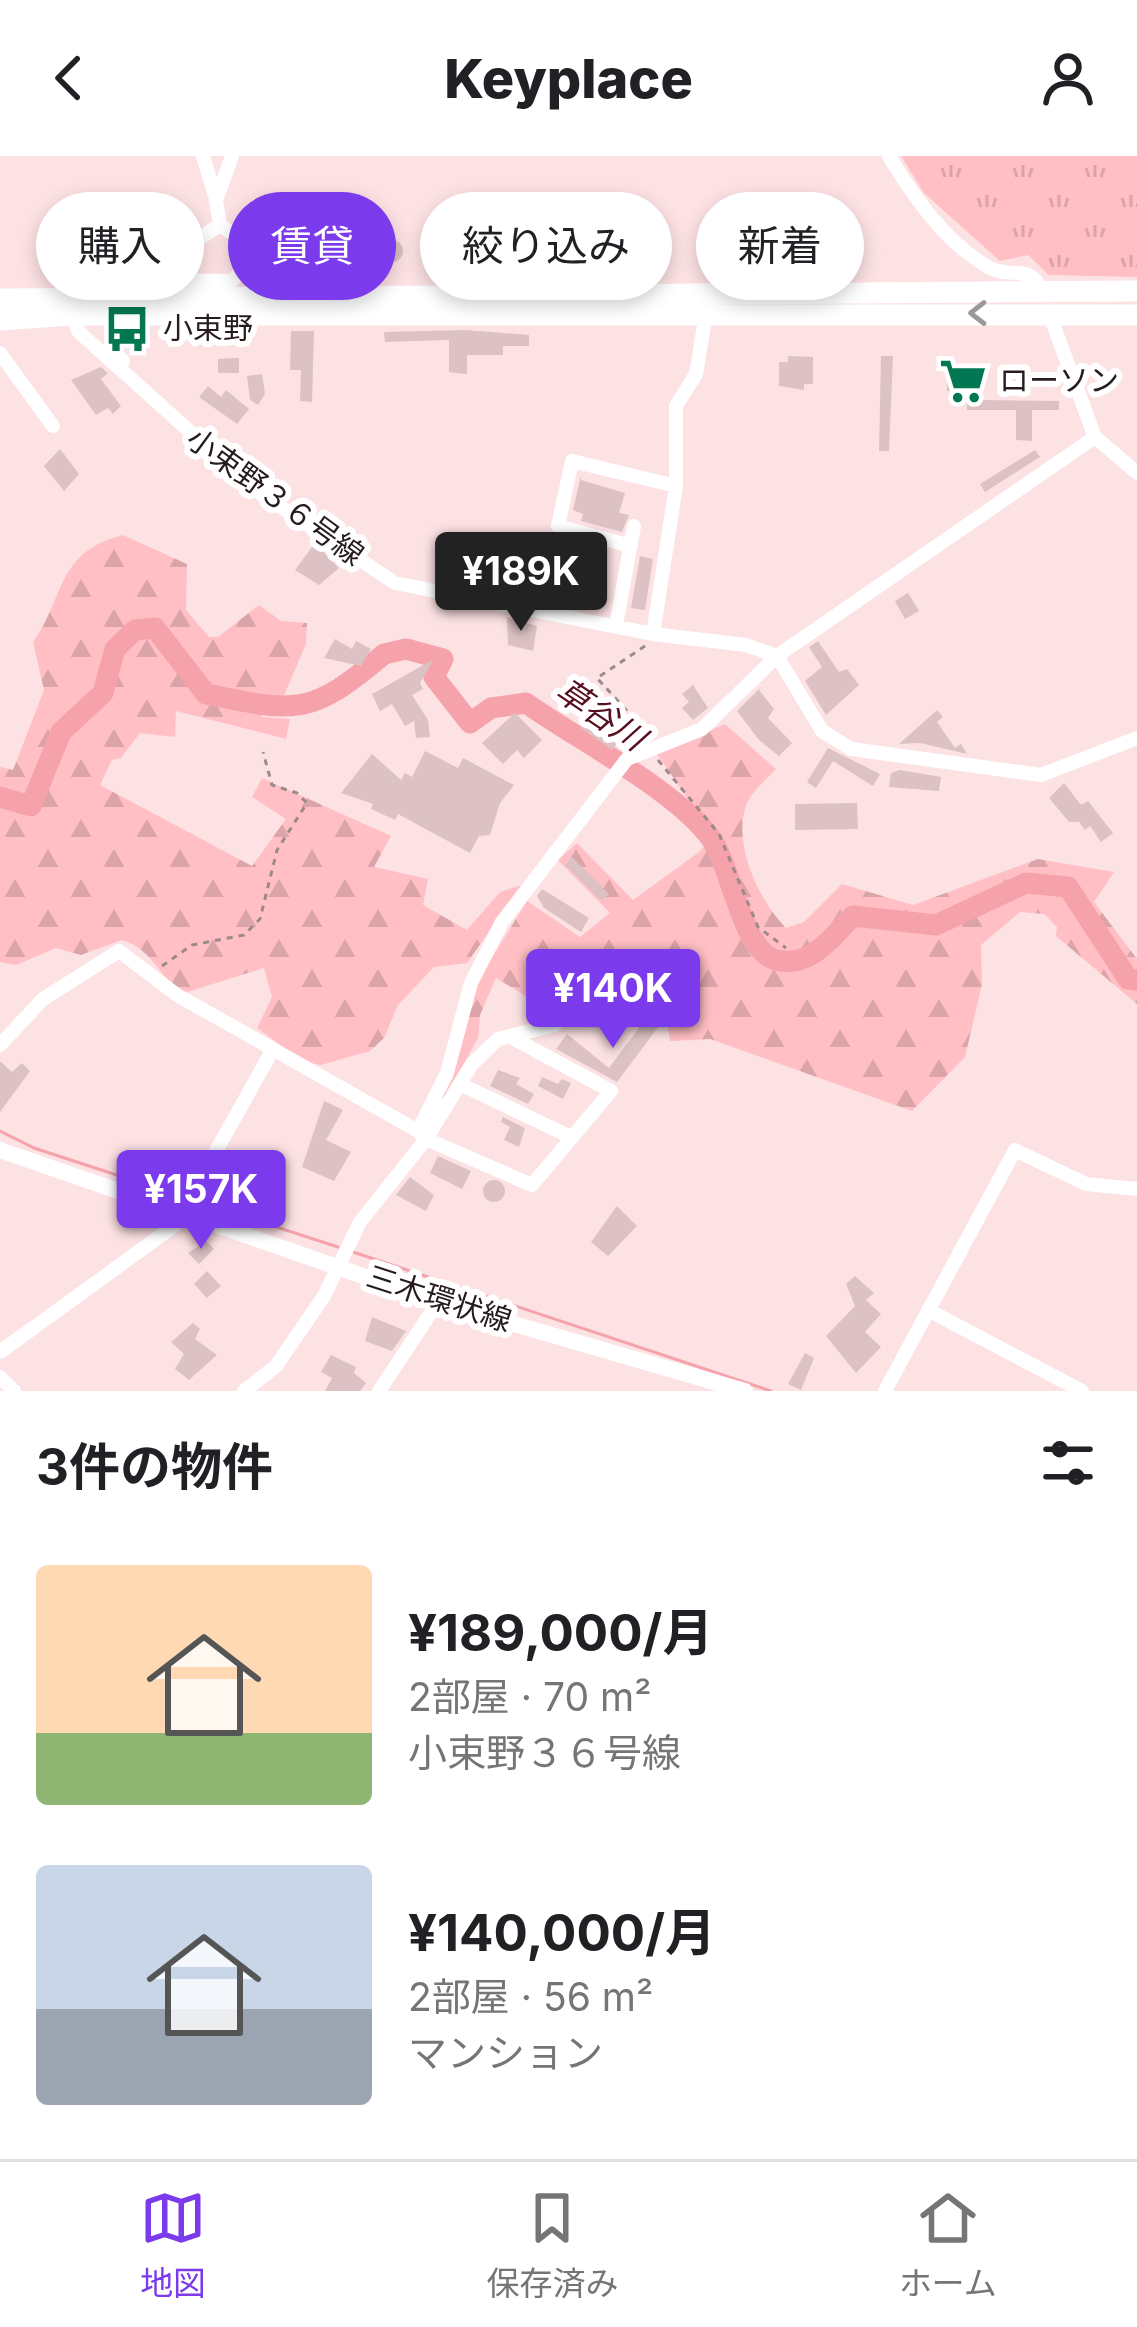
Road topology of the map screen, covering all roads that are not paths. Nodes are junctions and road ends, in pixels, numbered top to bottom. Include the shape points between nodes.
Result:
1 (203, 156) edge
2 (232, 156) edge
3 (889, 156) edge
4 (216, 200) junction
5 (220, 225) junction
6 (228, 231) edge
7 (204, 235) edge
8 (995, 281) junction
9 (1137, 291) edge
10 (0, 299) edge
11 (281, 300) edge
12 (1045, 302) junction
13 (281, 305) junction
14 (706, 314) junction
15 (72, 315) junction
16 (1137, 315) edge
17 (0, 320) edge
18 (143, 335) dead end
19 (0, 353) edge
20 (130, 380) junction
21 (53, 425) dead end
22 (1095, 437) junction
23 (1137, 473) edge
24 (676, 486) junction
25 (634, 526) dead end
26 (631, 546) junction
27 (616, 626) junction
28 (658, 634) junction
29 (777, 656) junction
30 (1137, 738) edge
31 (638, 1013) dead end
32 (509, 1036) junction
33 (2, 1040) edge
34 (272, 1051) junction
35 (460, 1084) junction
36 (422, 1135) junction
37 (571, 1137) junction
38 (0, 1150) edge
39 (1137, 1189) edge
40 (181, 1213) junction
41 (339, 1267) junction
42 (438, 1302) junction
43 (928, 1310) junction
44 (0, 1352) edge
45 (0, 1377) edge
46 (14, 1391) edge
47 (244, 1391) edge
48 (379, 1391) edge
49 (745, 1391) edge
50 (884, 1391) edge
51 (1082, 1391) edge

1 - 4 street
2 - 4 street
3 - 8 street via 917,204
4 - 5 street
5 - 6 street
5 - 7 street
8 - 12 highway
8 - 13 highway
9 - 12 highway
10 - 13 highway
11 - 13 street
12 -> 14 highway
12 - 16 highway
12 - 22 street
13 - 14 highway
13 - 15 highway
14 - 24 street via 696,374 676,406
15 - 17 highway
15 - 20 street, 小束野３６号線 via 79,332
18 - 20 street via 116,337 111,350 131,369
19 - 21 street
20 - 27 street, 小束野３６号線 via 254,489 395,583
22 - 23 street
22 - 29 street
24 - 26 street via 572,461 558,526
24 - 28 street
25 - 26 street
26 - 27 street
27 - 28 street, 小束野３６号線
28 - 29 street, 小束野３６号線
29 - 30 street via 822,731 851,749 1041,775
29 - 36 street via 702,729 627,759 502,922 471,983
31 - 32 street via 642,988 591,980 555,1025
32 - 35 street
32 - 37 street via 611,1091
33 - 34 street via 43,999 119,951
34 - 36 street
34 - 40 street
35 - 36 street
35 - 37 street
36 - 37 street via 532,1185
36 - 41 street via 360,1222
38 - 40 main road, 三木環状線
39 - 43 street via 1086,1184 1015,1150
40 - 41 main road, 三木環状線
40 - 44 street
41 - 42 main road, 三木環状線
41 - 47 street via 276,1366
42 - 48 street
42 - 49 main road, 三木環状線
43 - 50 street
43 - 51 street
45 - 46 street

